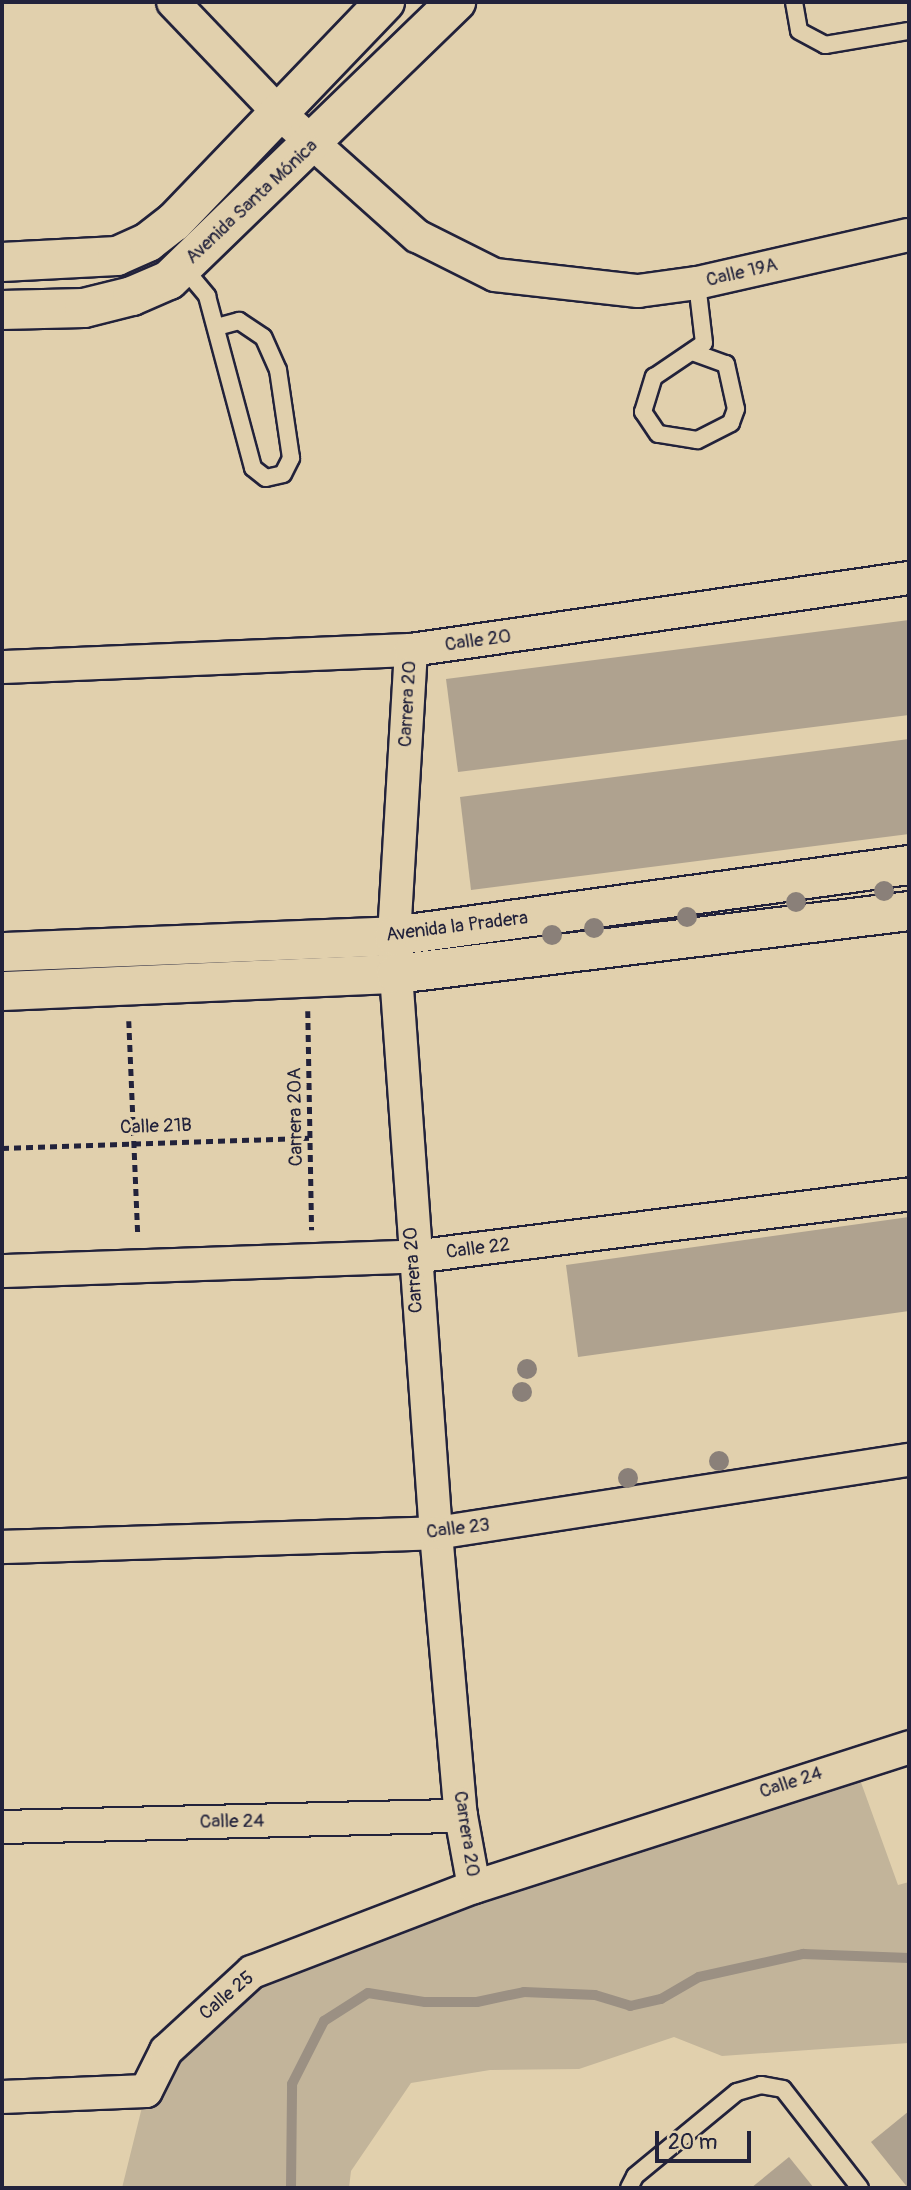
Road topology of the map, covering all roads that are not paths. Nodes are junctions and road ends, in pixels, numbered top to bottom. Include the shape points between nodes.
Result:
1 (173, 2) edge
2 (385, 2) edge
3 (456, 2) edge
4 (794, 2) edge
5 (909, 31) edge
6 (277, 111) junction
7 (313, 145) junction
8 (909, 235) edge
9 (2, 262) edge
10 (183, 267) junction
11 (697, 283) junction
12 (2, 310) edge
13 (217, 327) junction
14 (695, 353) junction
15 (909, 578) edge
16 (411, 650) junction
17 (2, 667) edge
18 (909, 865) edge
19 (909, 911) edge
20 (394, 936) junction
21 (2, 952) edge
22 (396, 974) junction
23 (2, 991) edge
24 (909, 1194) edge
25 (413, 1257) junction
26 (2, 1271) edge
27 (909, 1460) edge
28 (436, 1533) junction
29 (2, 1547) edge
30 (909, 1747) edge
31 (461, 1816) junction
32 (2, 1827) edge
33 (474, 1887) junction
34 (2, 2097) edge
35 (629, 2188) edge
36 (860, 2188) edge

1 - 6 street, Calle 19A
2 - 6 street, Avenida Santa Mónica
3 - 7 street, Avenida Santa Mónica
4 - 5 lane via 799,31 825,45
6 - 7 street, Calle 19A
6 - 9 street, Avenida Santa Mónica via 174,222 148,242 117,256
7 - 10 street, Avenida Santa Mónica
7 - 11 street, Calle 19A via 417,236 495,275 638,291
8 - 11 street, Calle 19A
10 - 12 street, Avenida Santa Mónica via 169,280 84,308
10 - 13 lane via 207,296
11 - 14 lane via 704,343
13 - 13 lane via 239,321 263,337 278,370 291,458 283,474 266,478 253,468
14 - 14 lane via 654,377 643,412 658,434 697,440 731,423 736,410 726,364
15 - 16 street, Calle 20
16 - 17 street, Calle 20
16 - 20 street, Carrera 20
18 - 20 street, Avenida la Pradera
19 - 22 street, Avenida la Pradera
20 - 21 street, Avenida la Pradera
20 - 22 street, Carrera 20
22 - 23 street, Avenida la Pradera
22 - 25 street, Carrera 20
24 - 25 street, Calle 22
25 - 26 street, Calle 22
25 - 28 street, Carrera 20
27 - 28 street, Calle 23
28 - 29 street, Calle 23
28 - 31 street, Carrera 20
30 - 33 street, Calle 24
31 - 32 street, Calle 24
31 - 33 street, Carrera 20
33 - 34 street, Calle 25 via 252,1972 166,2051 146,2091
35 - 36 lane via 635,2176 737,2092 761,2085 783,2089

